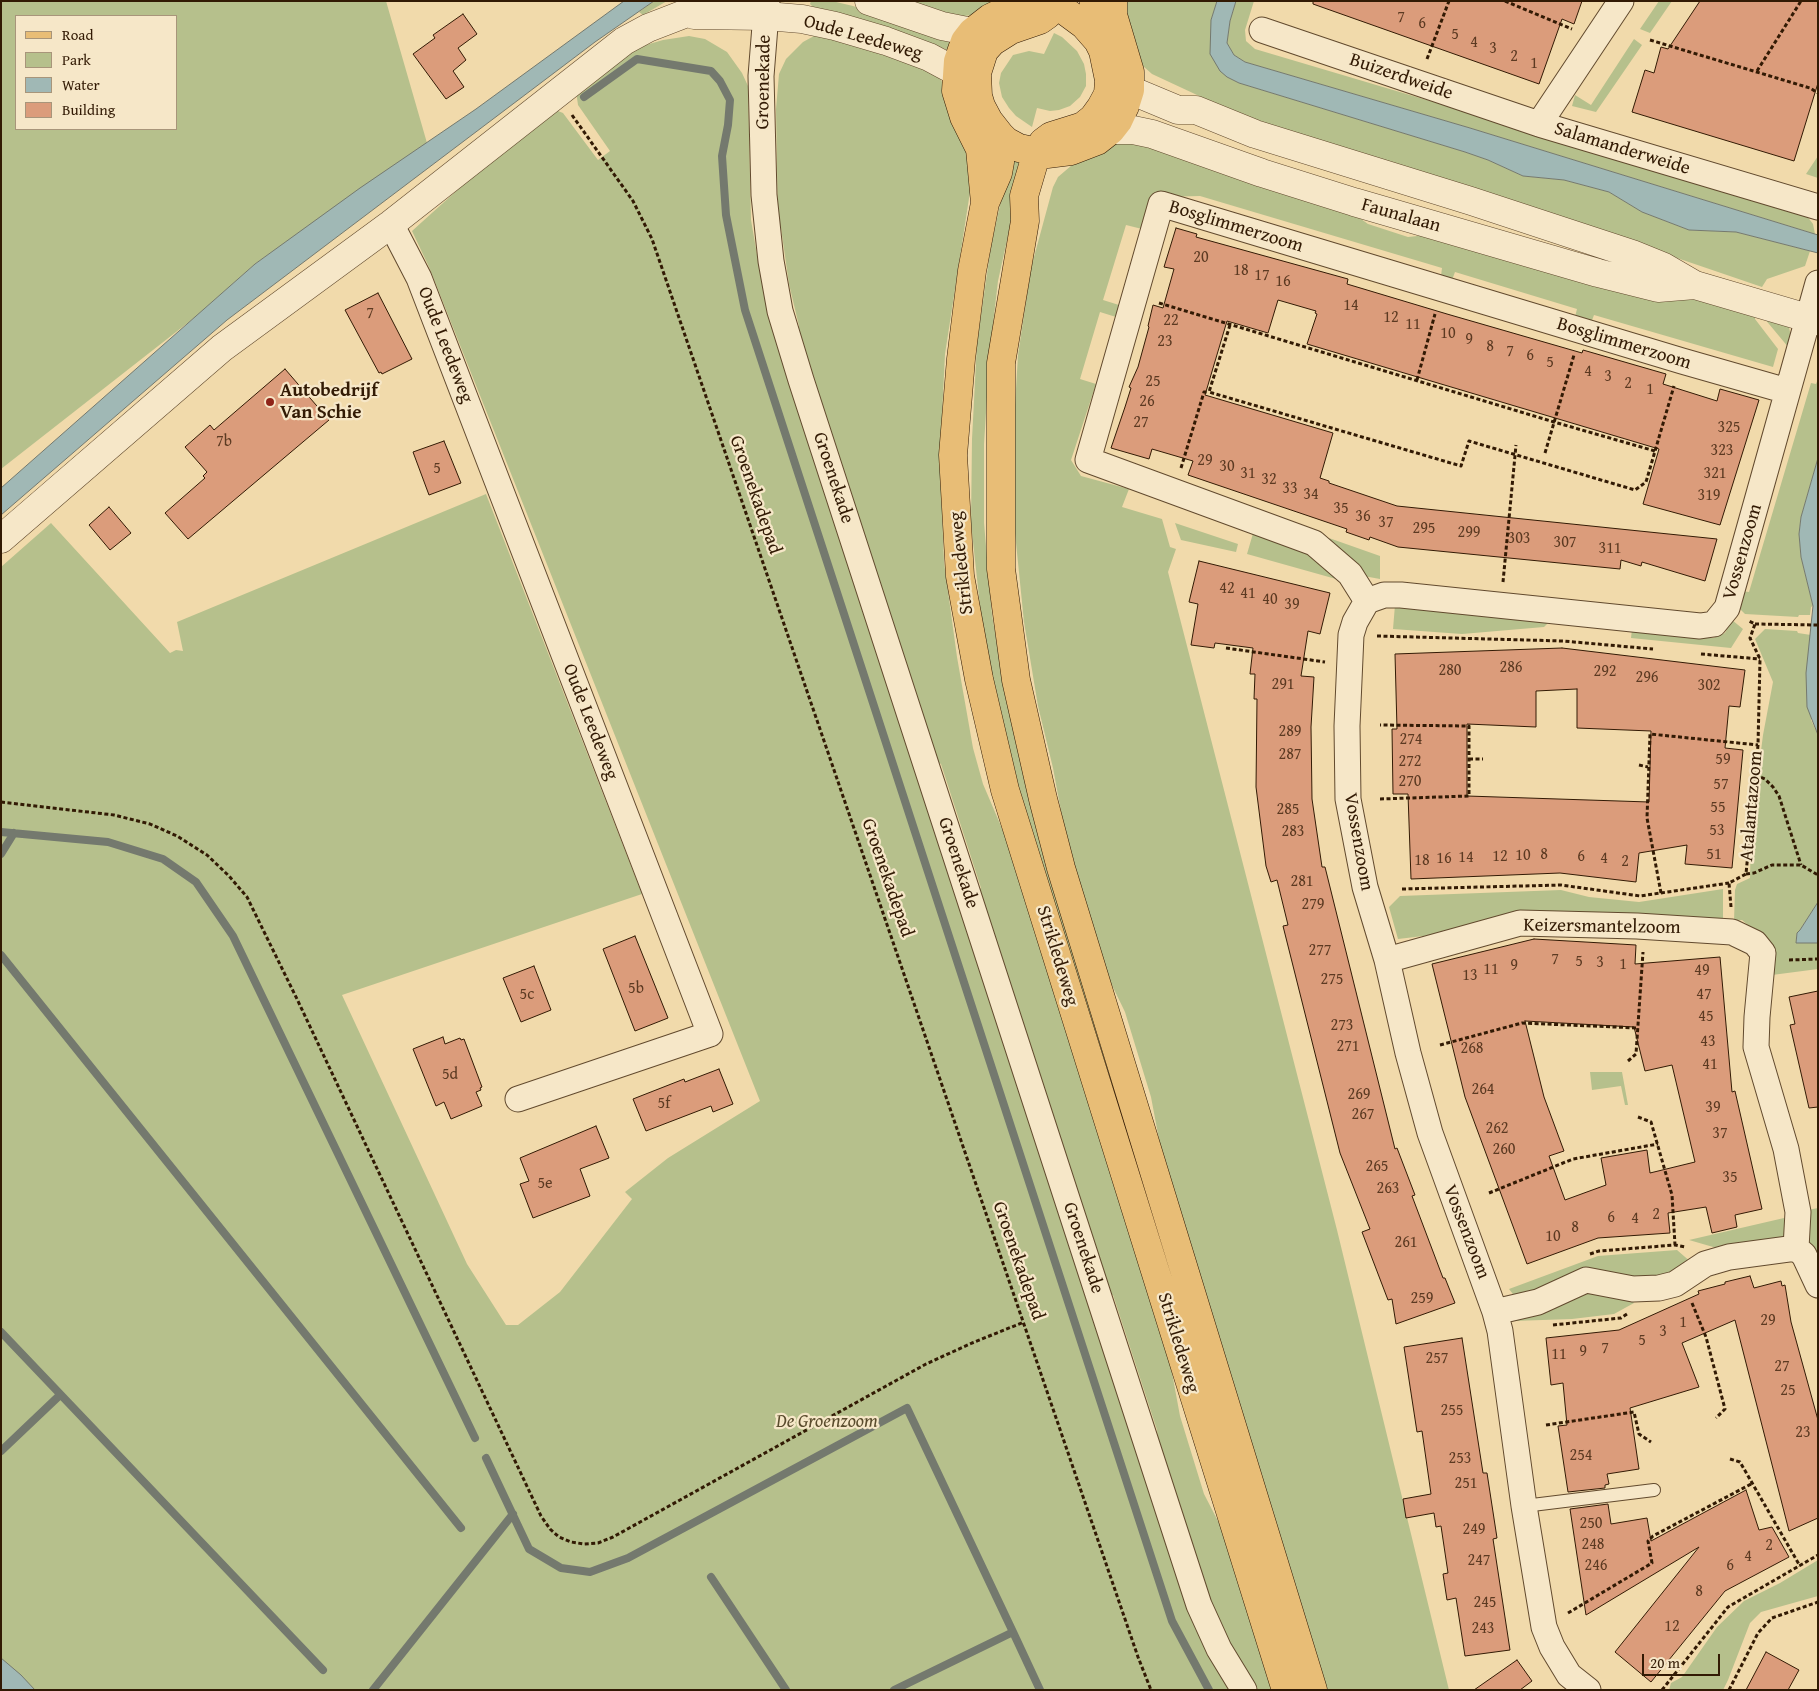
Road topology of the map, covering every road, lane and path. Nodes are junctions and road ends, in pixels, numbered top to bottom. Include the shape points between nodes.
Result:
1 (718, 1) edge
2 (869, 1) edge
3 (1094, 1) edge
4 (1450, 1) edge
5 (1505, 1) edge
6 (1621, 1) edge
7 (1801, 1) edge
8 (1045, 3) edge
9 (766, 8) edge
10 (683, 15) junction
11 (1107, 20) edge
12 (1262, 30) dead end
13 (972, 32) junction
14 (1596, 39) junction
15 (1650, 40) dead end
16 (1757, 71) junction
17 (967, 77) junction
18 (1123, 80) junction
19 (1418, 83) junction
20 (1818, 93) edge
21 (557, 94) junction
22 (1539, 124) junction
23 (1111, 130) junction
24 (988, 138) junction
25 (1047, 153) junction
26 (1818, 207) edge
27 (391, 224) junction
28 (1818, 284) edge
29 (1695, 285) junction
30 (1442, 289) junction
31 (1135, 296) junction
32 (1813, 320) edge
33 (1230, 325) junction
34 (1581, 331) junction
35 (1682, 361) junction
36 (1417, 380) junction
37 (1787, 391) junction
38 (1209, 392) junction
39 (1554, 422) junction
40 (1516, 445) dead end
41 (1655, 451) junction
42 (1545, 453) dead end
43 (1516, 456) junction
44 (1173, 491) junction
45 (1, 539) edge
46 (1367, 601) junction
47 (1500, 606) junction
48 (1727, 608) junction
49 (1755, 624) junction
50 (1818, 625) edge
51 (1351, 635) junction
52 (1226, 648) dead end
53 (1661, 650) dead end
54 (1701, 654) dead end
55 (1760, 659) junction
56 (1350, 666) junction
57 (1380, 725) dead end
58 (1758, 745) junction
59 (1469, 759) junction
60 (1483, 759) dead end
61 (1638, 765) dead end
62 (1648, 768) junction
63 (1755, 775) junction
64 (1380, 799) dead end
65 (1, 802) edge
66 (1801, 865) junction
67 (1746, 874) junction
68 (1817, 875) edge
69 (1729, 883) junction
70 (1402, 889) dead end
71 (1661, 893) junction
72 (1644, 926) junction
73 (1732, 932) junction
74 (1387, 960) junction
75 (1638, 1028) junction
76 (1440, 1045) dead end
77 (1628, 1061) dead end
78 (518, 1099) dead end
79 (1638, 1117) dead end
80 (1658, 1144) junction
81 (1489, 1193) dead end
82 (1674, 1245) dead end
83 (1796, 1248) junction
84 (1682, 1280) junction
85 (1818, 1285) edge
86 (1495, 1312) junction
87 (1628, 1313) dead end
88 (1024, 1322) junction
89 (1552, 1325) dead end
90 (1716, 1418) dead end
91 (1546, 1425) dead end
92 (1651, 1442) dead end
93 (1730, 1459) dead end
94 (1753, 1484) junction
95 (1654, 1490) dead end
96 (1524, 1506) junction
97 (1818, 1556) edge
98 (1800, 1566) junction
99 (1818, 1602) edge
100 (1544, 1627) junction
101 (1151, 1690) edge
102 (1244, 1690) edge
103 (1286, 1690) edge
104 (1313, 1690) edge
105 (1588, 1690) edge
106 (1662, 1690) edge
107 (1729, 1690) edge

1 - 10 street, Oude Leedeweg
2 - 13 street, Oude Leedeweg via 942,26
3 - 11 main road
4 - 19 path
5 - 14 path
6 - 14 street, Salamanderweide
7 - 16 path
8 - 11 main road via 1075,18
8 - 13 main road via 1011,8
8 - 17 main road via 1040,20 1010,30 992,42
9 - 10 street, Oude Leedeweg
9 - 17 street, Oude Leedeweg via 929,57
9 - 102 street, Groenekade via 761,76 764,195 780,311 1200,1605 1219,1649
10 - 21 street, Oude Leedeweg via 624,41
11 - 18 main road via 1126,56
12 - 19 street, Buizerdweide
13 - 17 main road via 965,41
14 - 22 street, Salamanderweide
15 - 16 path
16 - 20 path
17 - 24 main road via 989,122
18 - 23 main road via 1125,106
18 - 25 main road via 1083,126 1051,136 1043,142
18 - 29 street, Faunalaan via 1178,110 1196,110 1255,134 1632,254
19 - 22 street, Buizerdweide
21 - 27 street, Oude Leedeweg
21 - 88 path, Groenekadepad via 633,202 652,239
22 - 26 street, Salamanderweide
23 - 25 main road via 1087,146
23 - 29 street, Faunalaan via 1152,134 1345,199 1598,273 1658,288
24 - 25 main road
24 - 103 main road, Strikledeweg via 980,149 985,203 960,359 953,455 960,576 979,679 1005,790
25 - 104 main road, Strikledeweg via 1040,199 1025,221 1001,363 1001,569 1016,680 1061,868
27 - 45 street, Oude Leedeweg via 222,348
27 - 78 street, Oude Leedeweg via 419,278 710,1034
28 - 32 street, Vossenzoom
29 - 32 street, Faunalaan
30 - 31 street, Bosglimmerzoom via 1161,204
30 - 34 street, Bosglimmerzoom
30 - 36 path
31 - 33 path
31 - 44 street, Bosglimmerzoom via 1088,460
32 - 37 street, Vossenzoom
33 - 36 path
33 - 38 path
34 - 35 street, Bosglimmerzoom
34 - 39 path
35 - 37 street, Bosglimmerzoom
35 - 41 path
36 - 39 path
37 - 48 street, Vossenzoom
38 - 43 path via 1461,466 1469,441
38 - 44 path via 1204,392
39 - 41 path
39 - 42 path
40 - 43 path
41 - 43 path via 1646,482 1635,490
43 - 47 path
44 - 46 street, Bosglimmerzoom via 1314,543 1350,574
46 - 47 street, Vossenzoom via 1384,595 1401,595
46 - 51 street, Vossenzoom
47 - 48 street, Vossenzoom via 1700,626 1714,624
48 - 49 path
49 - 50 path
49 - 55 path, Atalantazoom via 1750,638
51 - 53 path via 1563,641
51 - 56 street, Vossenzoom
52 - 56 path
54 - 55 path
55 - 58 path, Atalantazoom
56 - 74 street, Vossenzoom via 1348,799 1364,887
57 - 59 path via 1469,726
58 - 62 path via 1650,734
58 - 63 path, Atalantazoom
59 - 60 path
59 - 64 path via 1469,796
61 - 62 path
62 - 71 path via 1646,818
63 - 66 path via 1765,779 1779,796
63 - 67 path, Atalantazoom
65 - 88 path via 114,815 150,824 207,855 247,897 541,1516 559,1537 584,1544 613,1537 926,1364
66 - 67 path via 1772,865
66 - 68 path
67 - 69 path, Atalantazoom
69 - 71 path, Keizersmantelzoom
69 - 73 path, Atalantazoom
70 - 71 path, Keizersmantelzoom via 1561,885 1640,896
72 - 73 street, Keizersmantelzoom
72 - 74 street, Keizersmantelzoom via 1520,923
72 - 75 path
73 - 83 street via 1755,943 1763,953 1756,1047 1786,1149 1798,1212
74 - 86 street, Vossenzoom via 1430,1133
75 - 76 path via 1522,1024
75 - 77 path via 1636,1054
79 - 80 path via 1651,1122
80 - 81 path via 1573,1159
80 - 82 path via 1672,1195
83 - 84 street via 1729,1257 1705,1264
83 - 85 street via 1804,1255
84 - 86 street via 1660,1288 1634,1289 1586,1280 1538,1302
84 - 90 path via 1706,1337 1725,1409
86 - 96 street, Vossenzoom
87 - 89 path via 1621,1318
88 - 101 path, Groenekadepad
91 - 92 path via 1634,1412 1639,1434
93 - 94 path via 1740,1462
94 - 98 path
94 - 100 path via 1653,1536 1648,1542 1652,1563
95 - 96 lane
96 - 100 street, Vossenzoom
97 - 98 path
98 - 106 path via 1728,1608
99 - 107 path via 1772,1618 1758,1633
100 - 105 street, Vossenzoom via 1570,1675

